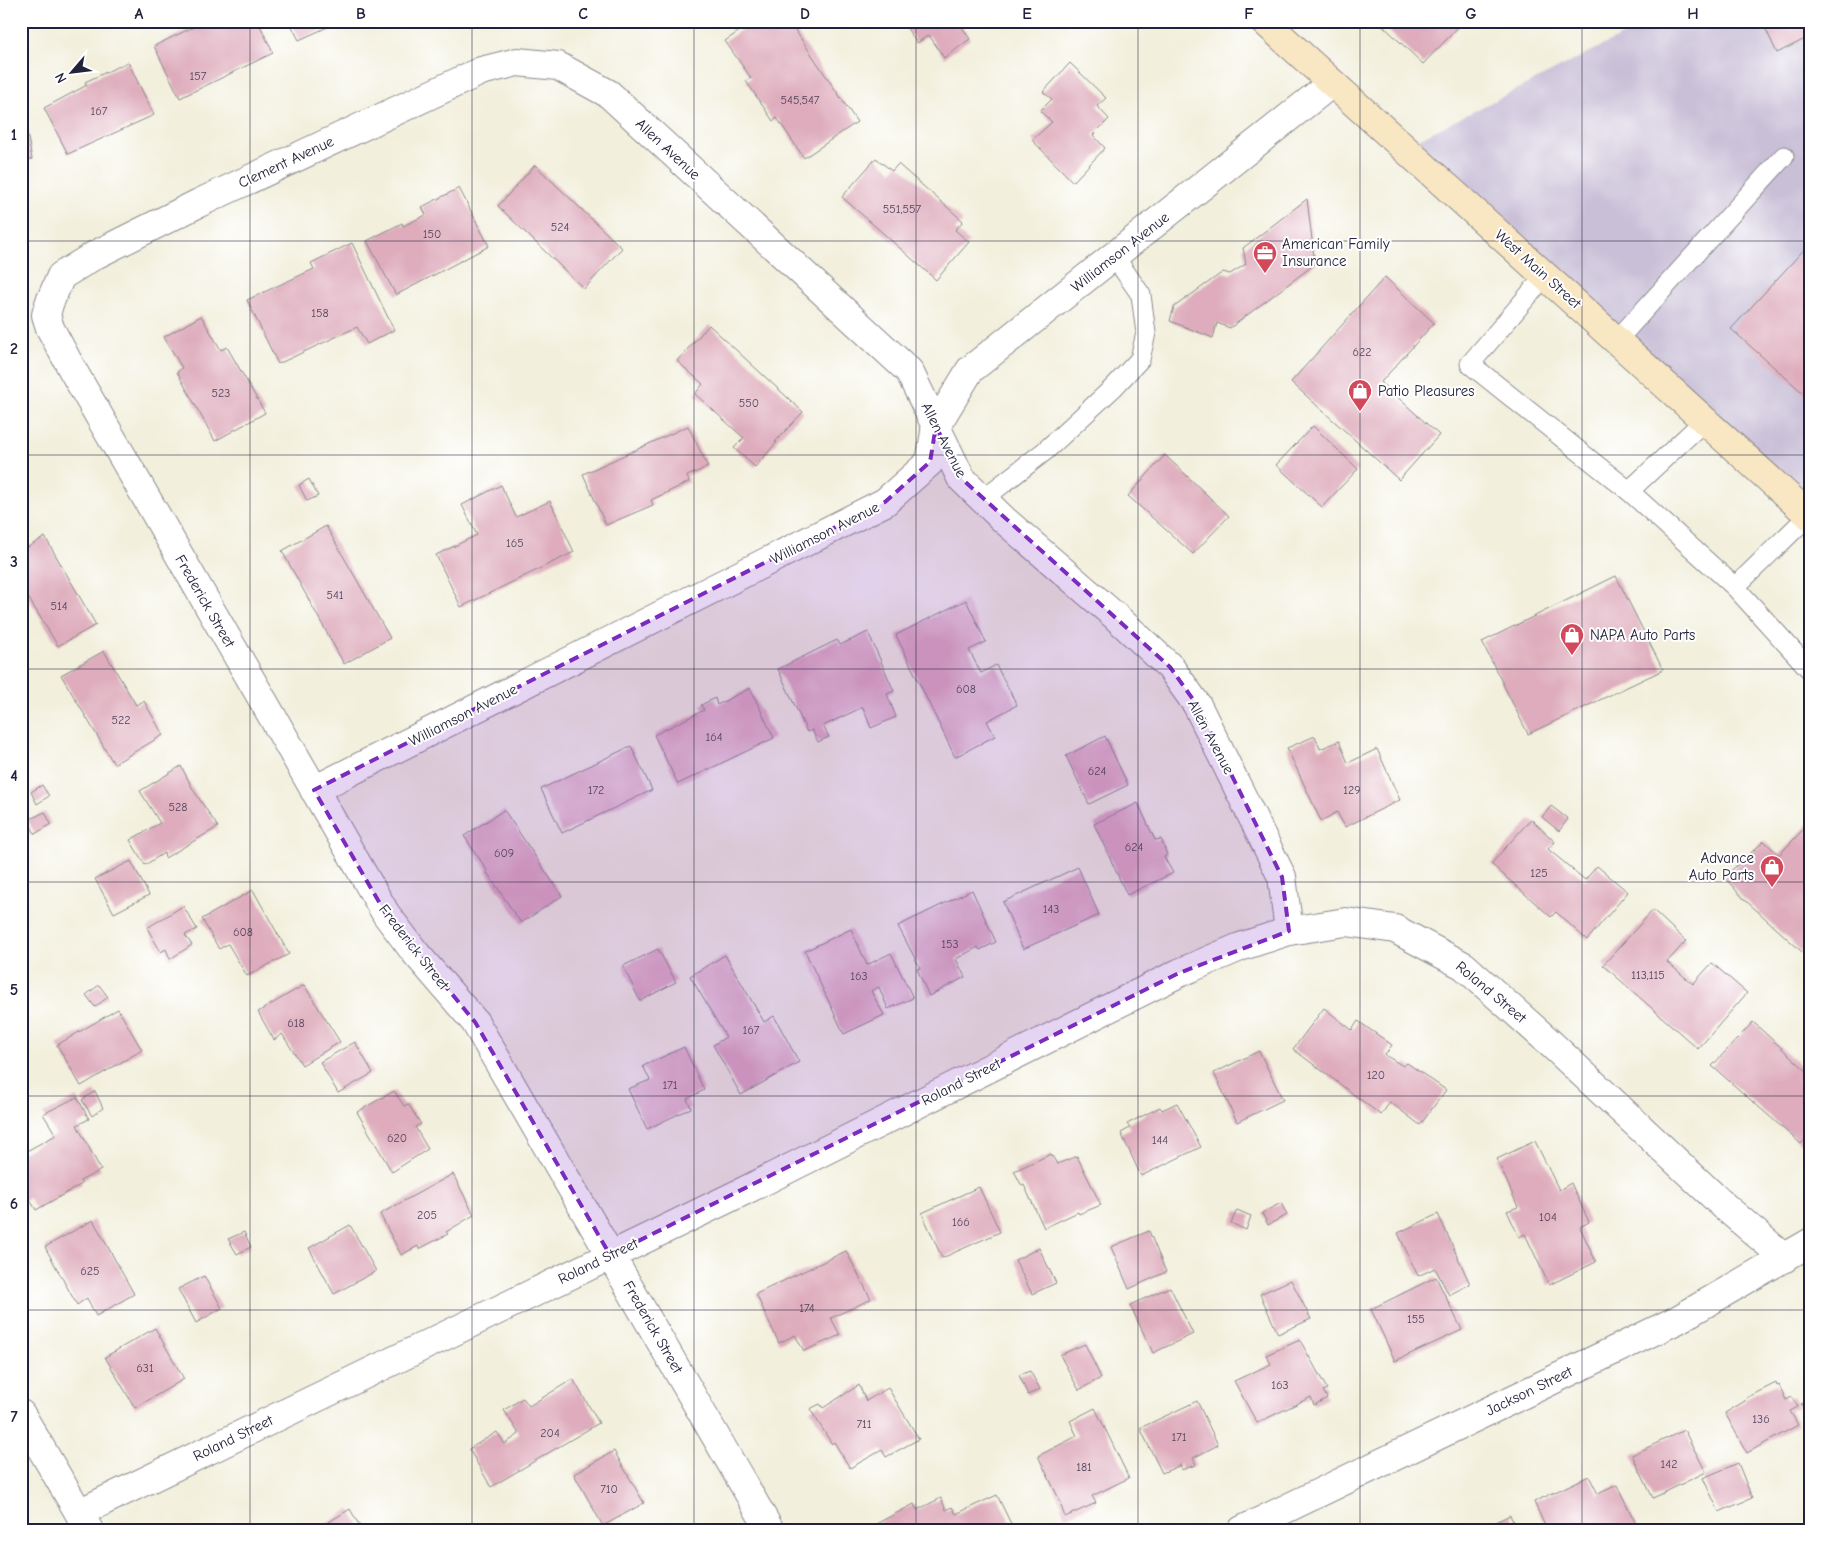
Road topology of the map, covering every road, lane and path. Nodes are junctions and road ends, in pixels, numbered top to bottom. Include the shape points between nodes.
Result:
1 (1264, 21) edge
2 (547, 65) joint
3 (1332, 83) junction
4 (1784, 156) dead end
5 (1114, 256) junction
6 (1545, 276) junction
7 (49, 304) joint
8 (1616, 341) junction
9 (1704, 421) junction
10 (936, 426) junction
11 (1628, 491) junction
12 (983, 499) junction
13 (1810, 516) edge
14 (1735, 587) junction
15 (1811, 671) edge
16 (314, 790) junction
17 (1288, 931) junction
18 (1811, 1242) edge
19 (610, 1255) junction
20 (1785, 1258) junction
21 (21, 1414) edge
22 (84, 1521) edge
23 (770, 1530) edge
24 (1242, 1530) edge

1 - 3 main road, West Main Street
2 - 7 street, Clement Avenue via 517,62 481,71 199,203 60,276
2 - 10 street, Allen Avenue via 558,66 609,94 909,371
3 - 5 street, Williamson Avenue
3 - 6 main road, West Main Street
4 - 8 lane
5 - 10 street, Williamson Avenue via 970,370
5 - 12 lane via 1141,295 1146,333 1140,359 1046,451
6 - 8 main road, West Main Street
6 - 11 lane via 1470,364
7 - 16 street, Frederick Street via 46,315 50,328 72,369
8 - 9 main road, West Main Street
9 - 11 lane
9 - 13 main road, West Main Street
10 - 12 street, Allen Avenue via 961,478
10 - 16 street, Williamson Avenue via 930,462 885,502
11 - 14 lane
12 - 17 street, Allen Avenue via 1170,667 1197,705 1282,877
13 - 14 lane
14 - 15 lane
16 - 19 street, Frederick Street via 386,914 475,1022
17 - 19 street, Roland Street via 1240,946 1179,974
17 - 20 street, Roland Street via 1346,922 1395,929 1464,966 1724,1206
18 - 20 street, Jackson Street
19 - 22 street, Roland Street
19 - 23 street, Frederick Street
20 - 24 street, Jackson Street via 1676,1320
21 - 22 street

